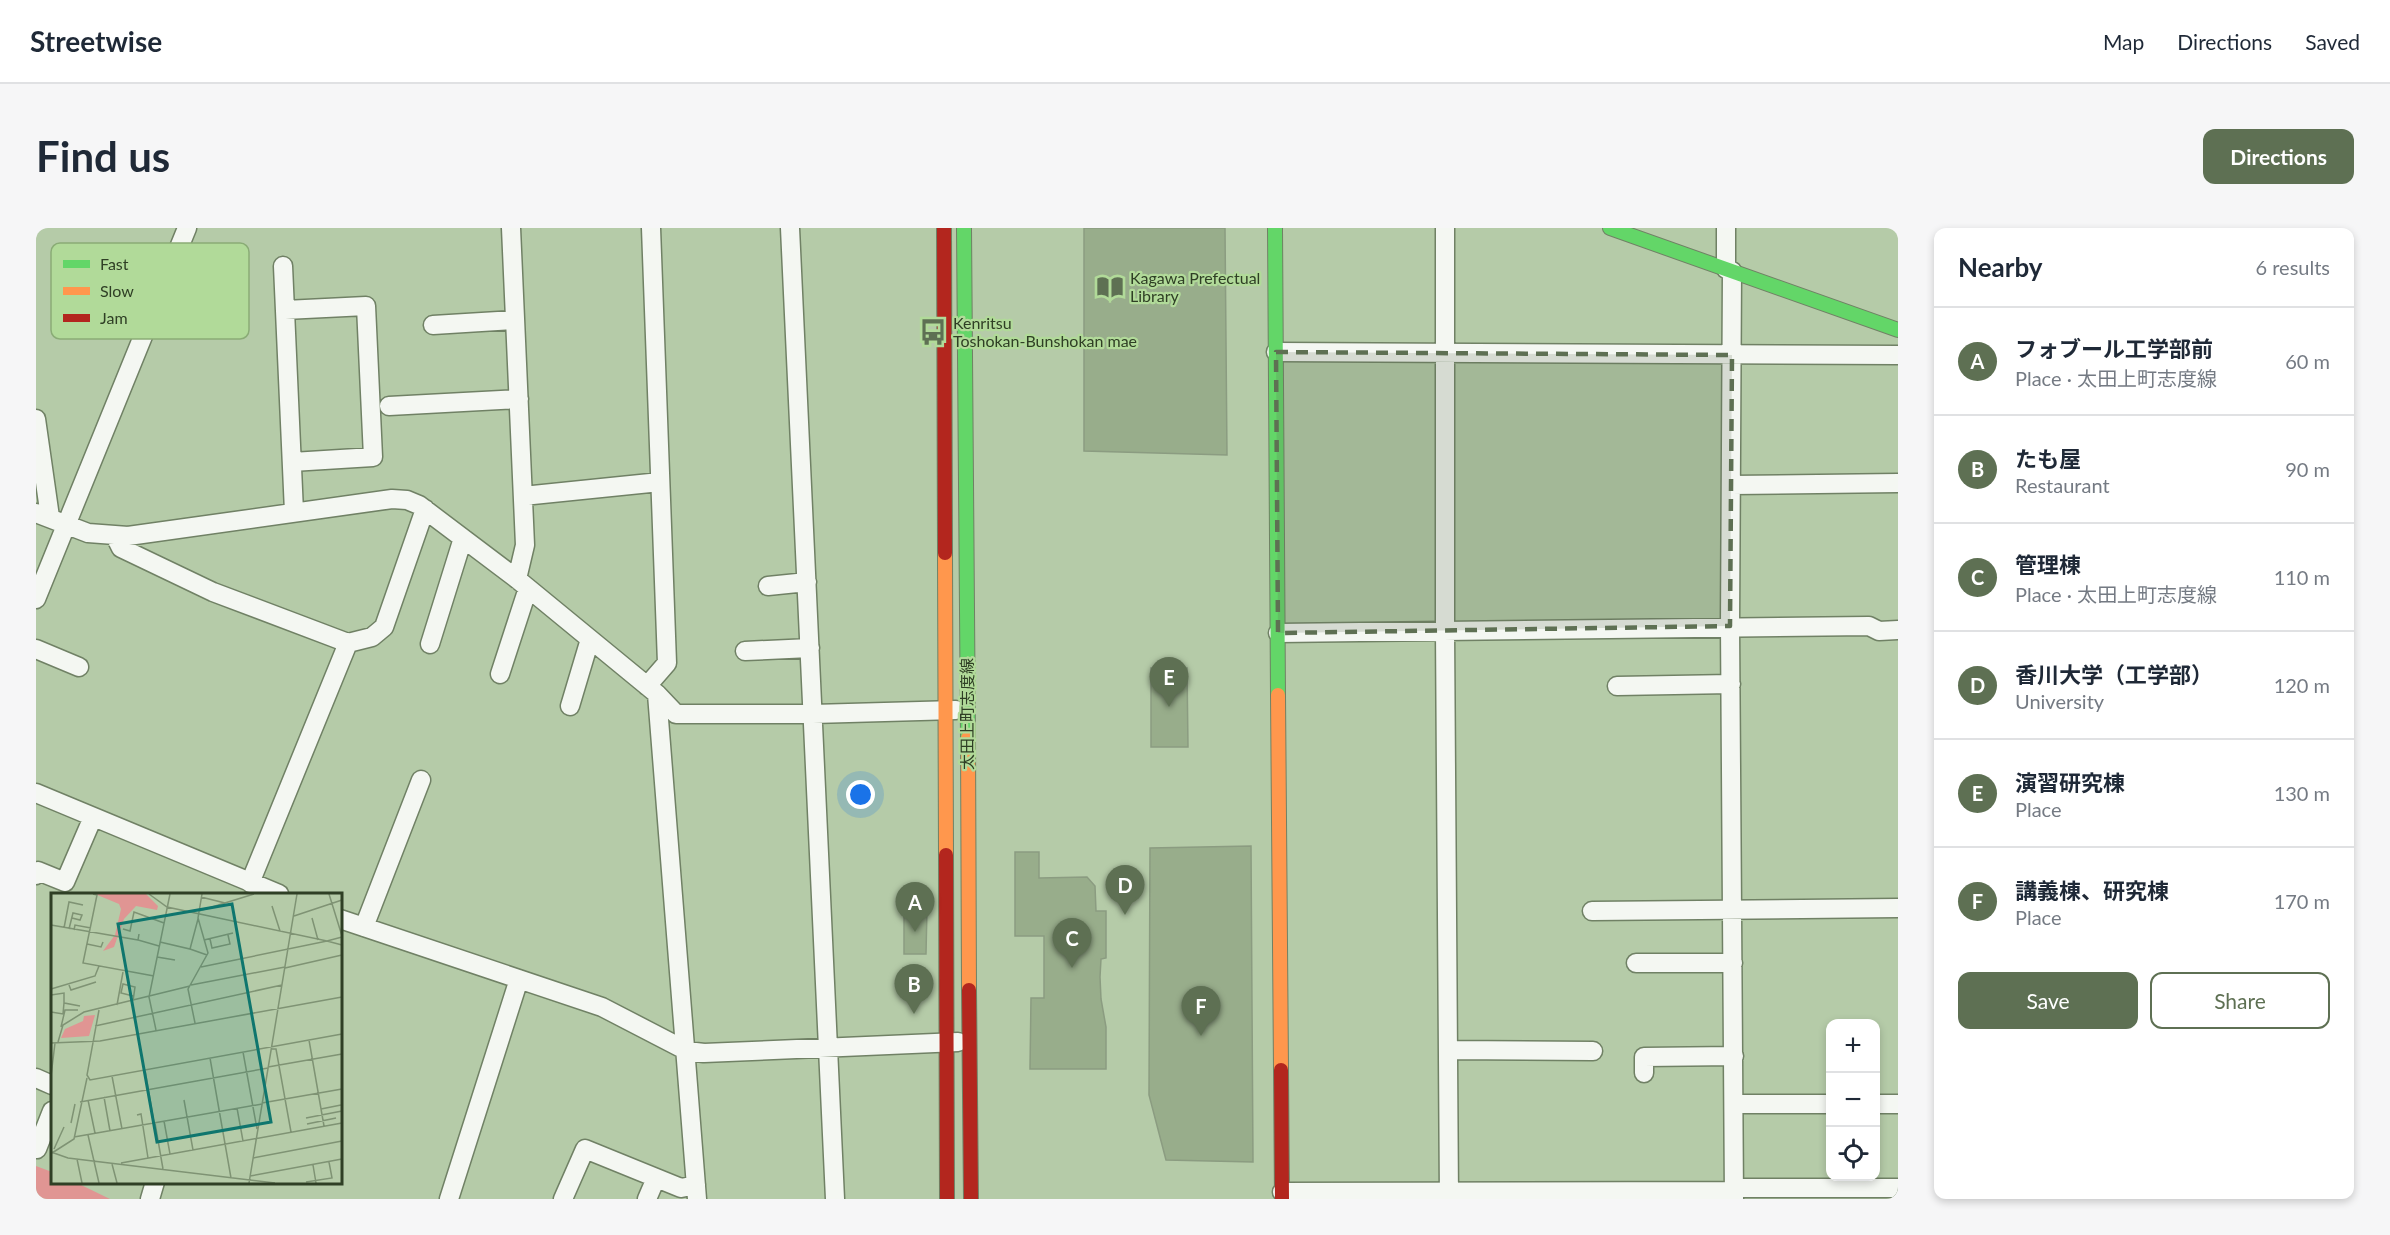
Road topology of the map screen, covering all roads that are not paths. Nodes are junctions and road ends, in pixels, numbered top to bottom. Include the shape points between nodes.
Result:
1 (187, 228) edge
2 (511, 228) edge
3 (651, 228) edge
4 (790, 228) edge
5 (944, 228) edge
6 (964, 228) edge
7 (1275, 228) edge
8 (1445, 228) edge
9 (1610, 228) edge
10 (1726, 228) edge
11 (181, 243) edge
12 (283, 266) dead end
13 (1729, 270) junction
14 (285, 310) junction
15 (515, 320) junction
16 (433, 325) dead end
17 (1898, 330) edge
18 (142, 339) edge
19 (1276, 352) junction
20 (1446, 352) junction
21 (1732, 355) junction
22 (1898, 356) edge
23 (519, 399) junction
24 (388, 406) dead end
25 (36, 419) edge
26 (292, 462) junction
27 (660, 482) junction
28 (1898, 483) edge
29 (1732, 485) junction
30 (523, 496) junction
31 (425, 509) junction
32 (294, 512) junction
33 (43, 515) edge
34 (66, 526) junction
35 (115, 536) junction
36 (463, 538) junction
37 (807, 582) junction
38 (523, 583) junction
39 (768, 586) dead end
40 (36, 599) edge
41 (1730, 626) junction
42 (1898, 630) edge
43 (1445, 631) junction
44 (1278, 633) junction
45 (590, 639) junction
46 (348, 643) junction
47 (430, 644) dead end
48 (810, 648) junction
49 (36, 649) edge
50 (745, 651) dead end
51 (79, 667) dead end
52 (500, 674) dead end
53 (1731, 684) junction
54 (1617, 686) dead end
55 (652, 690) junction
56 (570, 706) dead end
57 (966, 709) junction
58 (945, 710) junction
59 (813, 714) junction
60 (421, 780) dead end
61 (36, 793) edge
62 (93, 817) junction
63 (36, 875) edge
64 (250, 883) junction
65 (274, 893) edge
66 (1898, 908) edge
67 (1592, 911) dead end
68 (1733, 911) junction
69 (342, 920) edge
70 (364, 927) junction
71 (1636, 963) dead end
72 (1733, 963) junction
73 (519, 979) junction
74 (968, 1041) junction
75 (946, 1043) junction
76 (829, 1048) junction
77 (1448, 1050) junction
78 (687, 1051) junction
79 (1593, 1051) dead end
80 (1734, 1056) junction
81 (1644, 1073) dead end
82 (36, 1078) edge
83 (51, 1085) edge
84 (1734, 1104) junction
85 (1826, 1104) edge
86 (1880, 1104) edge
87 (1898, 1104) edge
88 (51, 1114) edge
89 (37, 1149) edge
90 (656, 1178) junction
91 (154, 1184) edge
92 (1898, 1188) edge
93 (696, 1192) edge
94 (1734, 1193) edge
95 (1282, 1195) edge
96 (1449, 1196) edge
97 (150, 1199) edge
98 (449, 1199) edge
99 (563, 1199) edge
100 (646, 1199) edge
101 (836, 1199) edge
102 (947, 1199) edge
103 (971, 1199) edge

1 - 11 street
2 - 15 street
3 - 27 street
4 - 37 street
5 - 58 main road, 太田上町志度線
6 - 57 main road, 太田上町志度線
7 - 19 main road
8 - 20 street
9 - 13 main road
10 - 13 street
12 - 14 street
13 - 17 main road
13 - 21 street
14 - 26 street
14 - 26 street via 366,306 373,457
15 - 16 street
15 - 23 street
18 - 34 street
19 - 20 street
19 - 44 main road
20 - 21 street
20 - 43 street
21 - 22 street
21 - 29 street
23 - 24 street
23 - 30 street
25 - 33 street
26 - 32 street
27 - 30 street
27 - 55 street via 667,663
28 - 29 street
29 - 41 street
30 - 38 street
31 - 32 street via 407,500 392,499
31 - 36 street
31 - 46 street via 384,627 372,637
32 - 35 street
33 - 34 street
34 - 35 street
34 - 40 street
35 - 46 street via 121,548 213,592
36 - 38 street
36 - 47 street
37 - 39 street
37 - 48 street
38 - 45 street
38 - 52 street
41 - 42 street via 1869,626 1879,631
41 - 43 street
41 - 53 street
43 - 44 street
43 - 77 street
44 - 95 main road
45 - 55 street
45 - 56 street
46 - 64 street
48 - 50 street
48 - 59 street
49 - 51 street
53 - 54 street
53 - 68 street
55 - 59 street via 676,714
55 - 78 street
57 - 58 street
57 - 74 main road, 太田上町志度線
58 - 59 street
58 - 75 main road, 太田上町志度線
59 - 76 street
60 - 70 street
61 - 62 street
62 - 63 street via 65,882 38,871
62 - 64 street
64 - 65 street
66 - 68 street
67 - 68 street
68 - 72 street
69 - 70 street
70 - 73 street
71 - 72 street
72 - 80 street
73 - 78 street via 602,1007
73 - 98 street
74 - 75 street
74 - 103 main road, 太田上町志度線
75 - 76 street
75 - 102 main road, 太田上町志度線
76 - 78 street
76 - 101 street
77 - 79 street
77 - 96 street
78 - 93 street
80 - 81 street via 1644,1057
80 - 84 street
82 - 83 street
84 - 85 street
84 - 94 street
86 - 87 street
88 - 89 street
90 - 93 street
90 - 99 street via 585,1149
90 - 100 street
91 - 97 street
92 - 94 street
94 - 96 street
95 - 96 street

